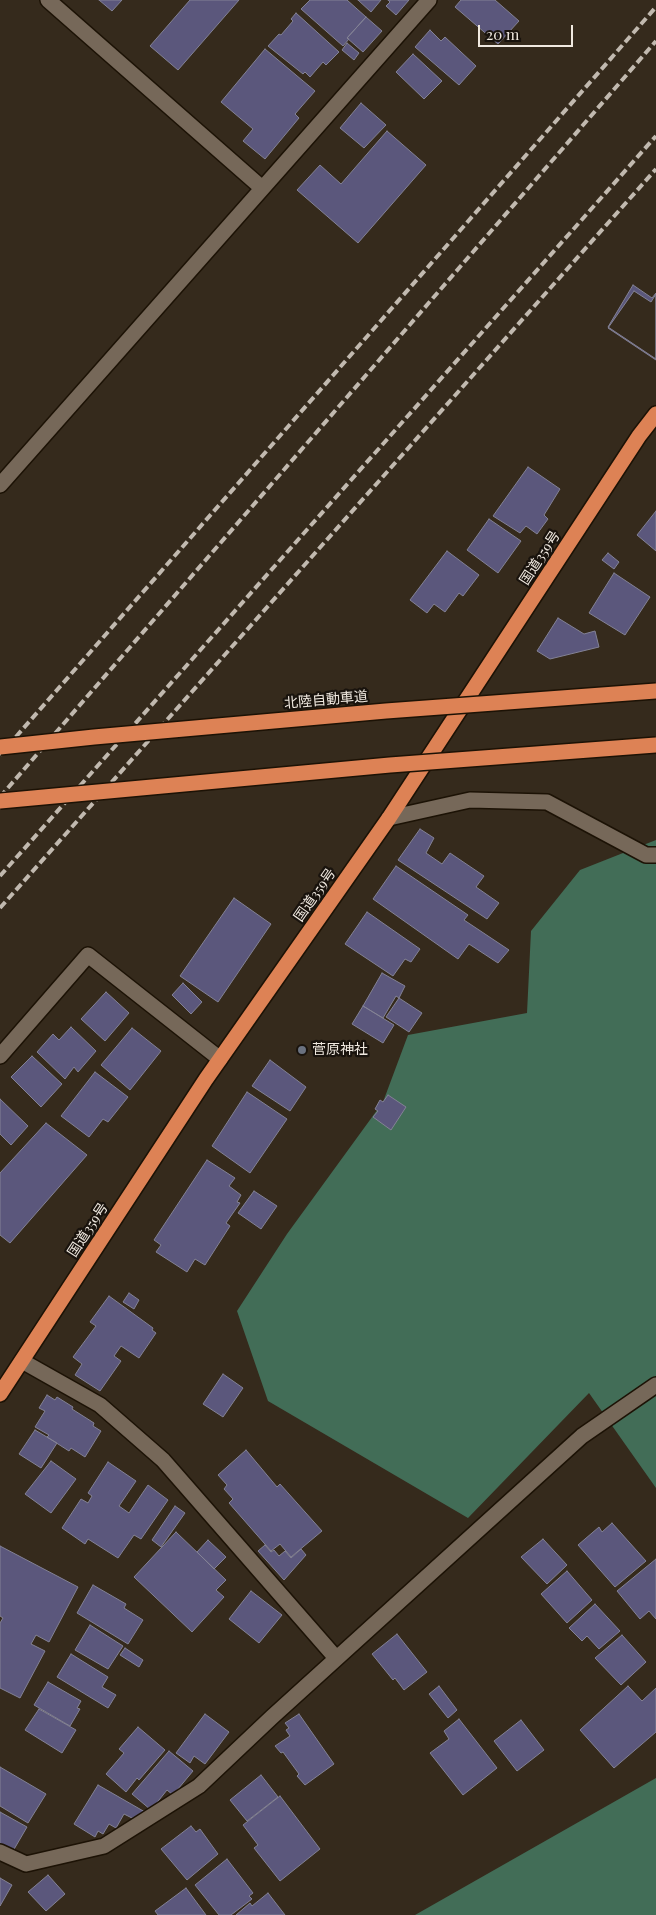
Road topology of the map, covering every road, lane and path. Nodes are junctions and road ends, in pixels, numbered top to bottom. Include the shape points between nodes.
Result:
1 (48, 0) edge
2 (429, 0) edge
3 (262, 188) junction
4 (656, 414) edge
5 (0, 485) edge
6 (656, 691) edge
7 (656, 745) edge
8 (0, 747) edge
9 (0, 801) edge
10 (389, 818) junction
11 (656, 855) edge
12 (0, 1056) edge
13 (220, 1060) junction
14 (22, 1360) junction
15 (656, 1385) edge
16 (0, 1394) edge
17 (336, 1658) junction
18 (0, 1852) edge

1 - 3 street
2 - 3 street
3 - 5 street
4 - 10 highway, 国道359号
6 - 8 highway, 北陸自動車道, bridge via 376,712
7 - 9 highway, bridge via 390,765
10 - 11 street via 470,800 548,802 646,855
10 - 13 highway, 国道359号
12 - 13 street via 88,955
13 - 14 highway, 国道359号
14 - 16 highway, 国道359号
14 - 17 street via 100,1405 163,1460
15 - 17 street via 582,1436
17 - 18 street via 200,1786 104,1846 26,1864

